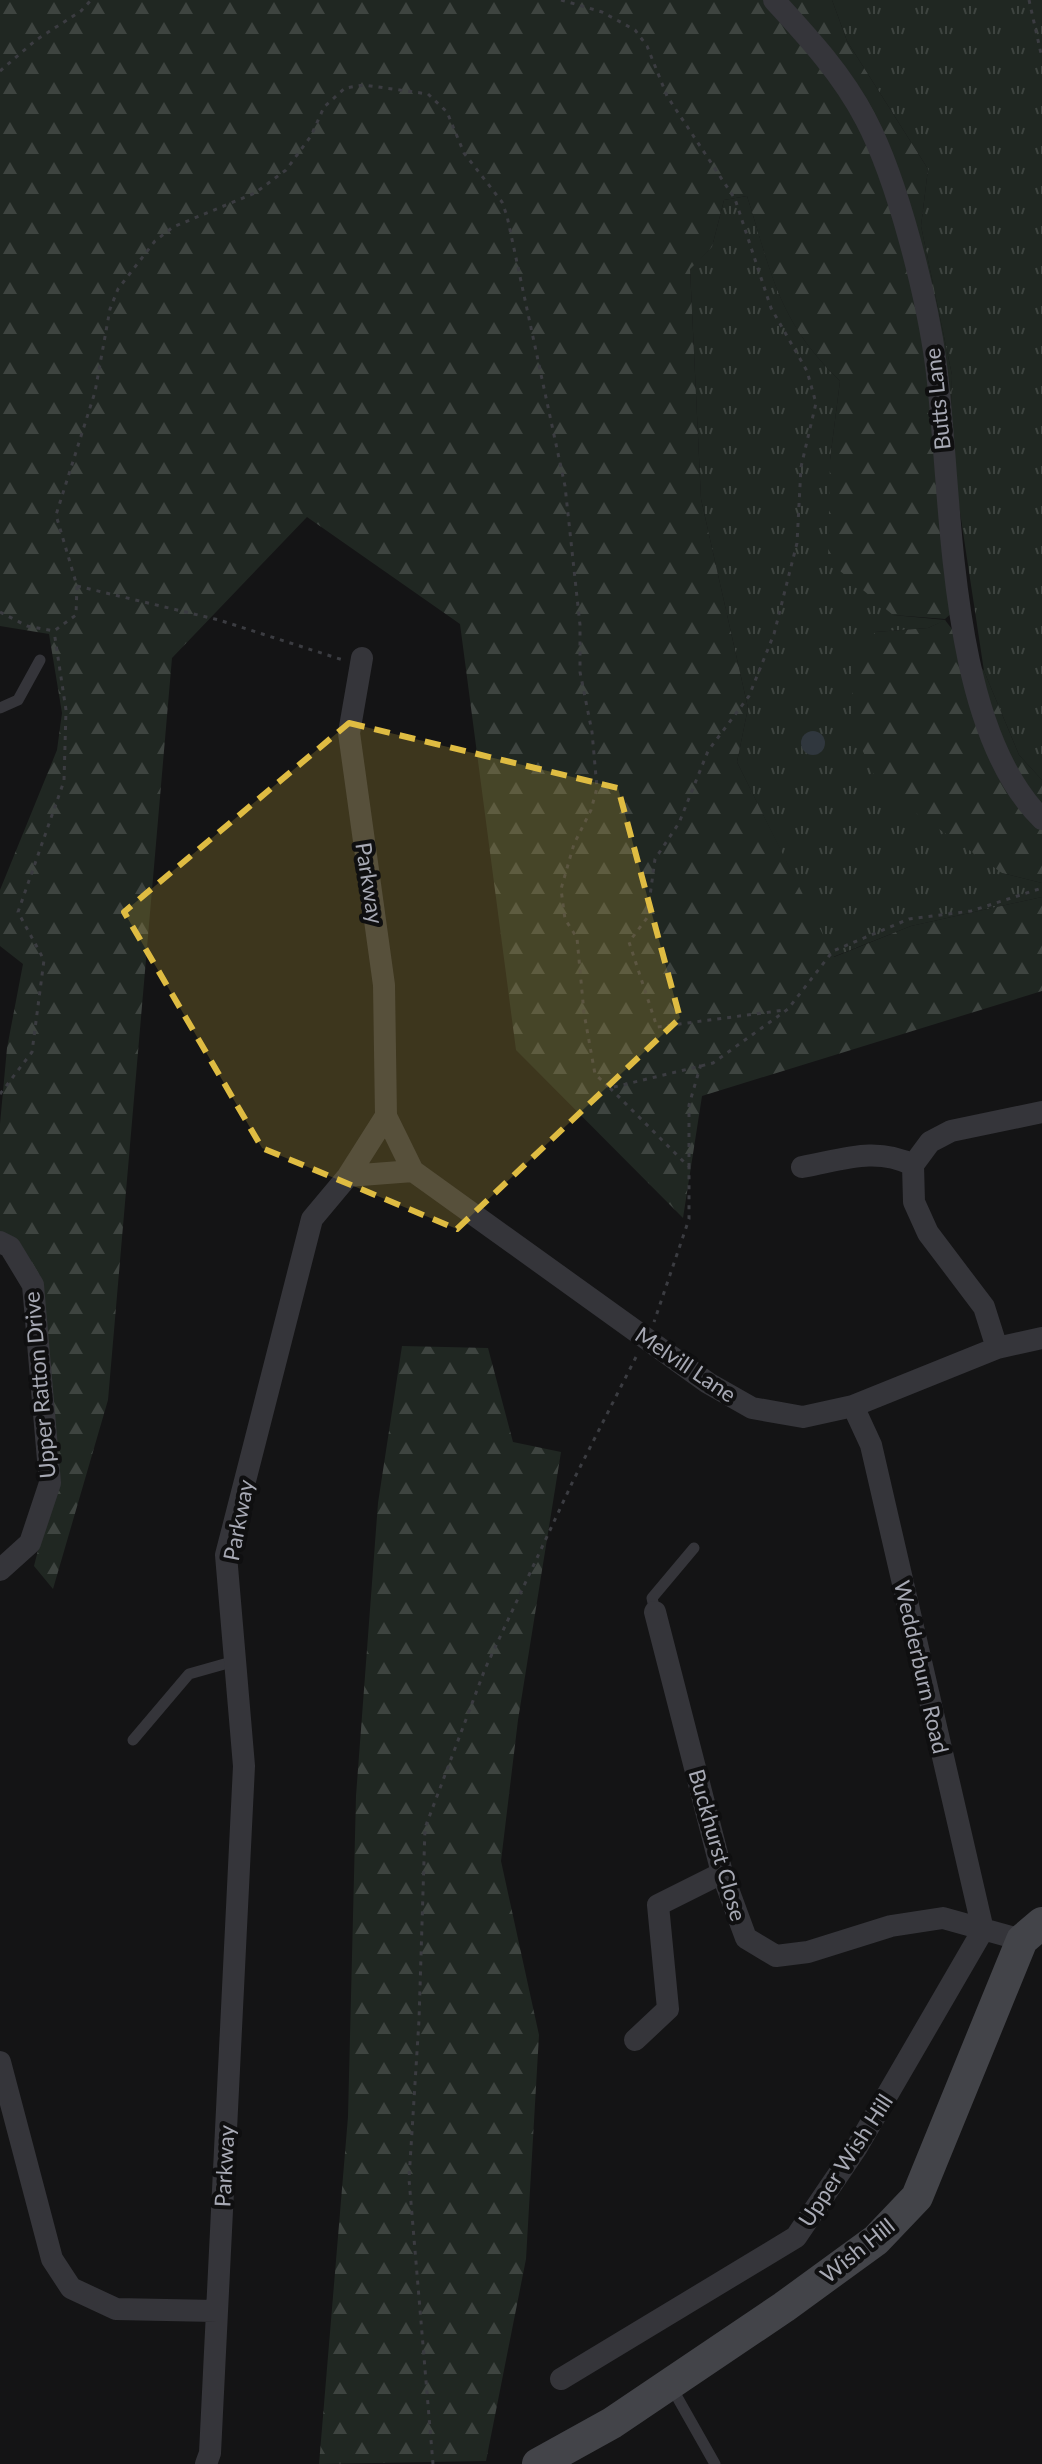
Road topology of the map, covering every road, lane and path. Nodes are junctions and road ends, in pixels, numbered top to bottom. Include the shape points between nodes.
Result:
1 (91, 0) edge
2 (561, 0) edge
3 (774, 0) edge
4 (1029, 0) edge
5 (1042, 58) edge
6 (0, 71) edge
7 (77, 586) junction
8 (0, 612) edge
9 (54, 631) junction
10 (40, 660) dead end
11 (361, 661) joint
12 (0, 708) edge
13 (1042, 819) edge
14 (1042, 888) edge
15 (788, 1009) junction
16 (701, 1064) junction
17 (610, 1088) junction
18 (0, 1094) edge
19 (1042, 1112) edge
20 (386, 1116) junction
21 (913, 1165) junction
22 (689, 1167) junction
23 (802, 1167) dead end
24 (413, 1171) junction
25 (348, 1176) junction
26 (0, 1242) edge
27 (647, 1338) junction
28 (1042, 1338) edge
29 (997, 1348) junction
30 (853, 1406) junction
31 (694, 1548) dead end
32 (0, 1570) edge
33 (655, 1612) joint
34 (235, 1661) junction
35 (133, 1740) dead end
36 (722, 1873) junction
37 (983, 1930) junction
38 (1032, 1932) edge
39 (635, 2040) dead end
40 (0, 2062) edge
41 (216, 2311) junction
42 (561, 2379) dead end
43 (669, 2384) junction
44 (206, 2464) edge
45 (433, 2464) edge
46 (538, 2464) edge
47 (715, 2464) edge

1 - 6 path
2 - 15 path via 602,12 635,30 647,46 667,96 735,199 771,308 807,371 816,403 801,467 797,543 774,634 749,696 708,751 679,823 655,859 647,918 629,942 657,1027
3 - 13 street, Butts Lane via 825,56 866,120 892,186 936,363 951,542 976,696 1001,757
4 - 5 path
7 - 9 path via 76,615
7 - 11 path
7 - 17 path via 56,515 95,392 118,289 155,241 173,227 255,193 286,170 324,107 345,88 364,85 428,94 447,112 464,153 507,216 565,486 580,672 597,788 561,889 565,919 577,938 595,1074
8 - 9 path via 27,626
9 - 18 path via 66,710 64,781 18,912 44,960 32,1052
10 - 12 lane via 18,700
11 - 20 street, Parkway via 349,733 384,985
14 - 15 path via 971,911 909,919 833,951
15 - 16 path via 713,1063
16 - 17 path
16 - 22 path via 689,1105
17 - 22 path
19 - 21 street via 951,1131 930,1142
20 - 24 street
20 - 25 street, Parkway
21 - 23 street via 892,1154 873,1154
21 - 29 street via 914,1202 928,1233 984,1307
22 - 27 path via 689,1219
24 - 25 street
24 - 27 street, Melvill Lane
25 - 34 street, Parkway via 312,1219 226,1555
26 - 32 street, Upper Ratton Drive via 10,1247 33,1285 50,1483 30,1543
27 - 30 street, Melvill Lane via 752,1408 803,1417
27 - 45 path via 485,1669 425,1828 409,2179
28 - 29 street, Melvill Lane
29 - 30 street, Melvill Lane
30 - 37 street, Wedderburn Road via 871,1445
31 - 33 lane via 652,1598
33 - 36 street, Buckhurst Close
34 - 35 lane via 189,1674
34 - 41 street, Parkway via 244,1766
36 - 37 street, Buckhurst Close via 746,1938 776,1956 943,1918
36 - 39 street via 658,1905 668,2009
37 - 38 street, Buckhurst Close
37 - 42 street, Upper Wish Hill via 857,2147 796,2237
38 - 43 street, Wish Hill via 917,2197 876,2240
40 - 41 street via 52,2259 71,2288 116,2309
41 - 44 street, Parkway
43 - 46 street, Wish Hill
43 - 47 lane

